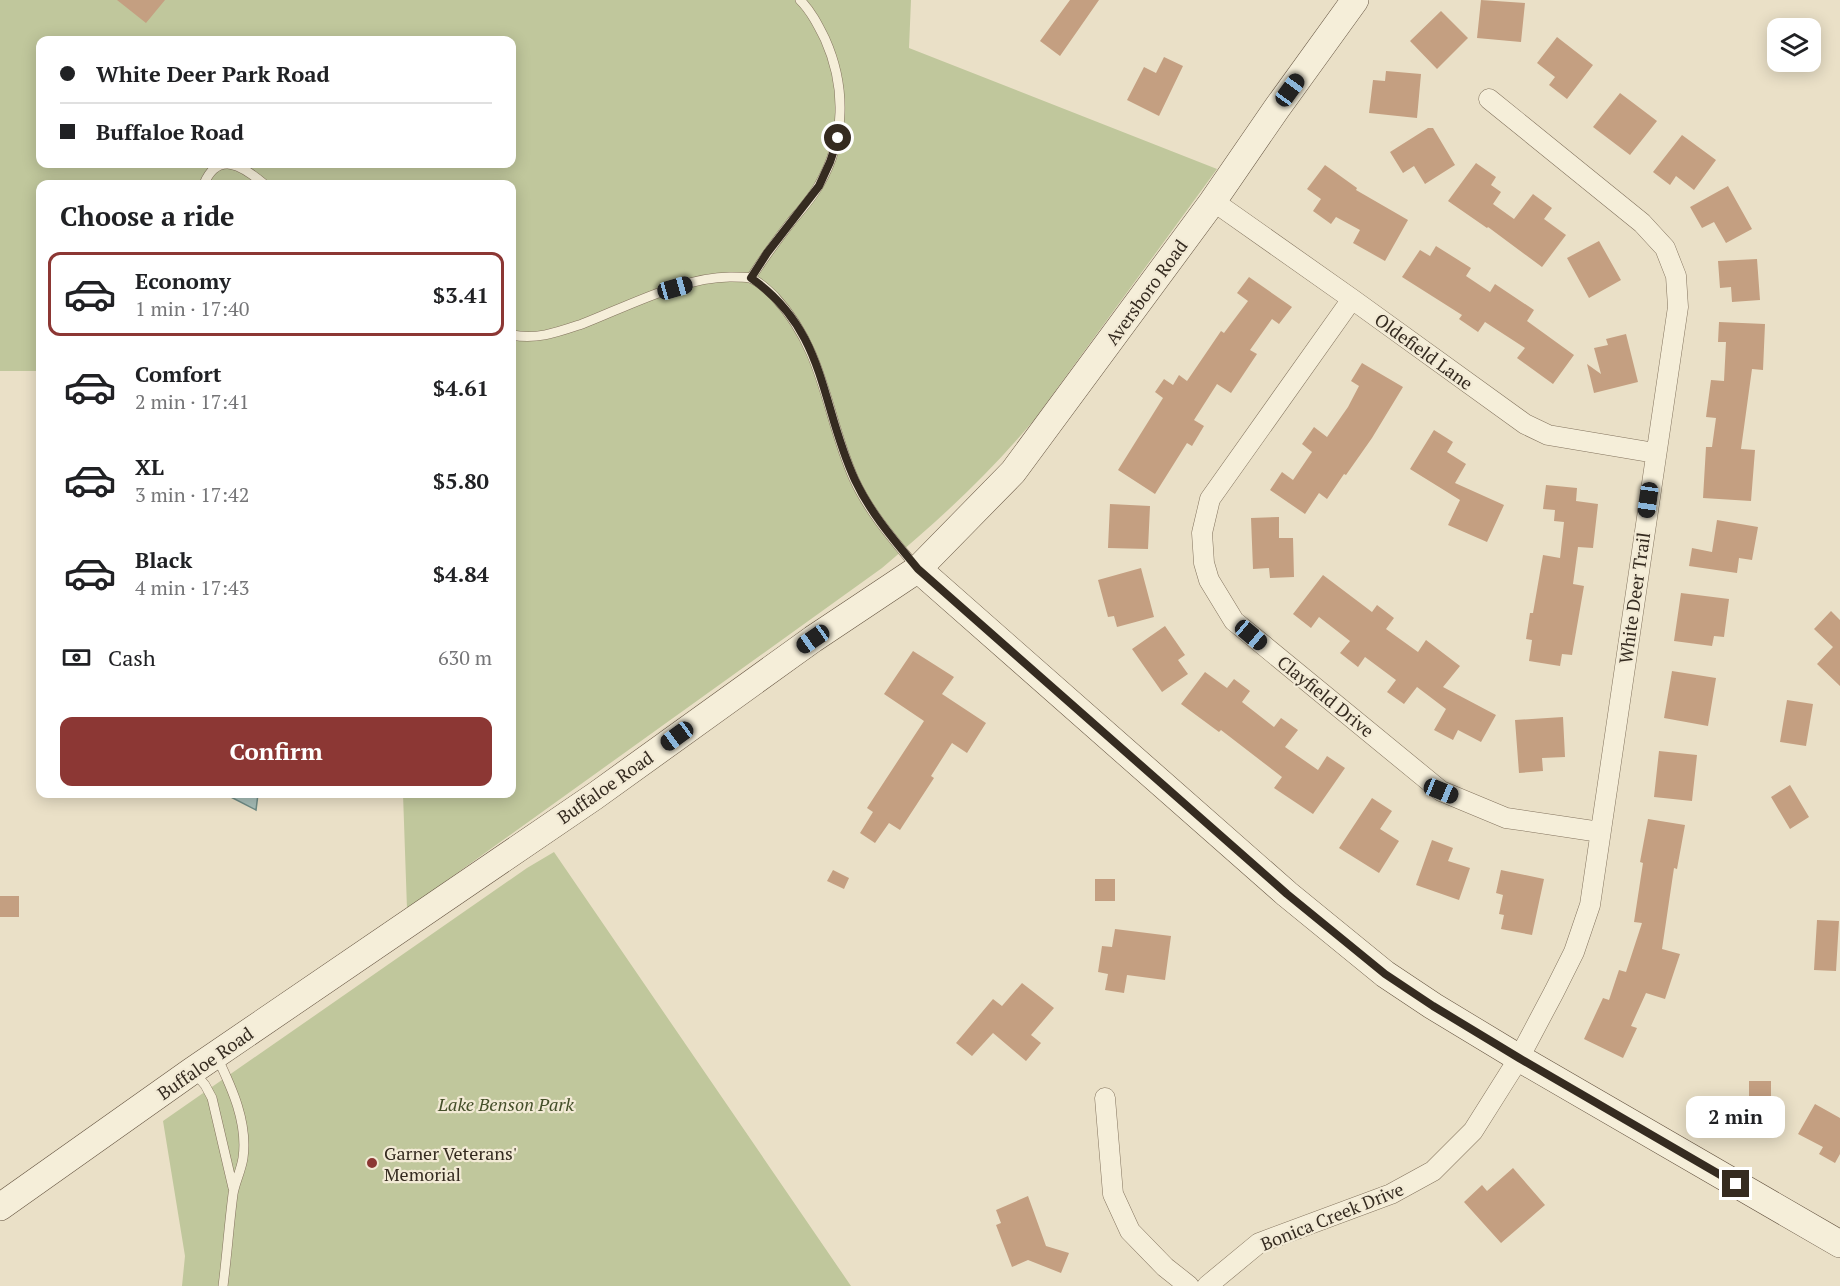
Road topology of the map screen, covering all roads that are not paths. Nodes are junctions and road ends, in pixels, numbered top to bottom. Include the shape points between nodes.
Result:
1 (800, 0) edge
2 (1355, 0) edge
3 (1489, 99) dead end
4 (240, 168) edge
5 (259, 180) edge
6 (1213, 201) junction
7 (751, 278) junction
8 (1352, 299) junction
9 (516, 336) edge
10 (1655, 453) junction
11 (918, 569) junction
12 (1600, 831) junction
13 (216, 1055) junction
14 (1519, 1058) junction
15 (192, 1071) junction
16 (1105, 1098) dead end
17 (233, 1190) junction
18 (0, 1207) edge
19 (1840, 1244) edge
20 (223, 1286) edge
21 (1189, 1286) edge
22 (1207, 1286) edge

1 - 7 lane via 819,25 838,77 838,138 819,186
2 - 6 street, Aversboro Road
3 - 10 street, White Deer Trail via 1642,223 1665,248 1676,276 1678,307
4 - 5 lane
6 - 8 street, Oldefield Lane
6 - 11 street, Aversboro Road via 1013,472
7 - 9 lane via 700,280 549,336
7 - 11 lane via 770,291 798,326 824,383 855,480 873,513
8 - 10 street, Oldefield Lane via 1525,424 1548,435
8 - 12 street, Clayfield Drive via 1210,499 1202,533 1209,580 1234,621 1441,791 1506,818
10 - 12 street, White Deer Trail
11 - 13 street, Buffaloe Road
11 - 14 street via 1287,894 1385,974
12 - 14 street, White Deer Trail via 1590,905 1574,952
13 - 15 street, Buffaloe Road
13 - 17 lane via 239,1110 244,1135 242,1164
14 - 19 street
14 - 22 street, Bonica Creek Drive via 1473,1131 1433,1171 1391,1194 1259,1244
15 - 17 lane via 212,1098
15 - 18 street, Buffaloe Road
16 - 21 street via 1113,1194 1130,1231
17 - 20 lane

